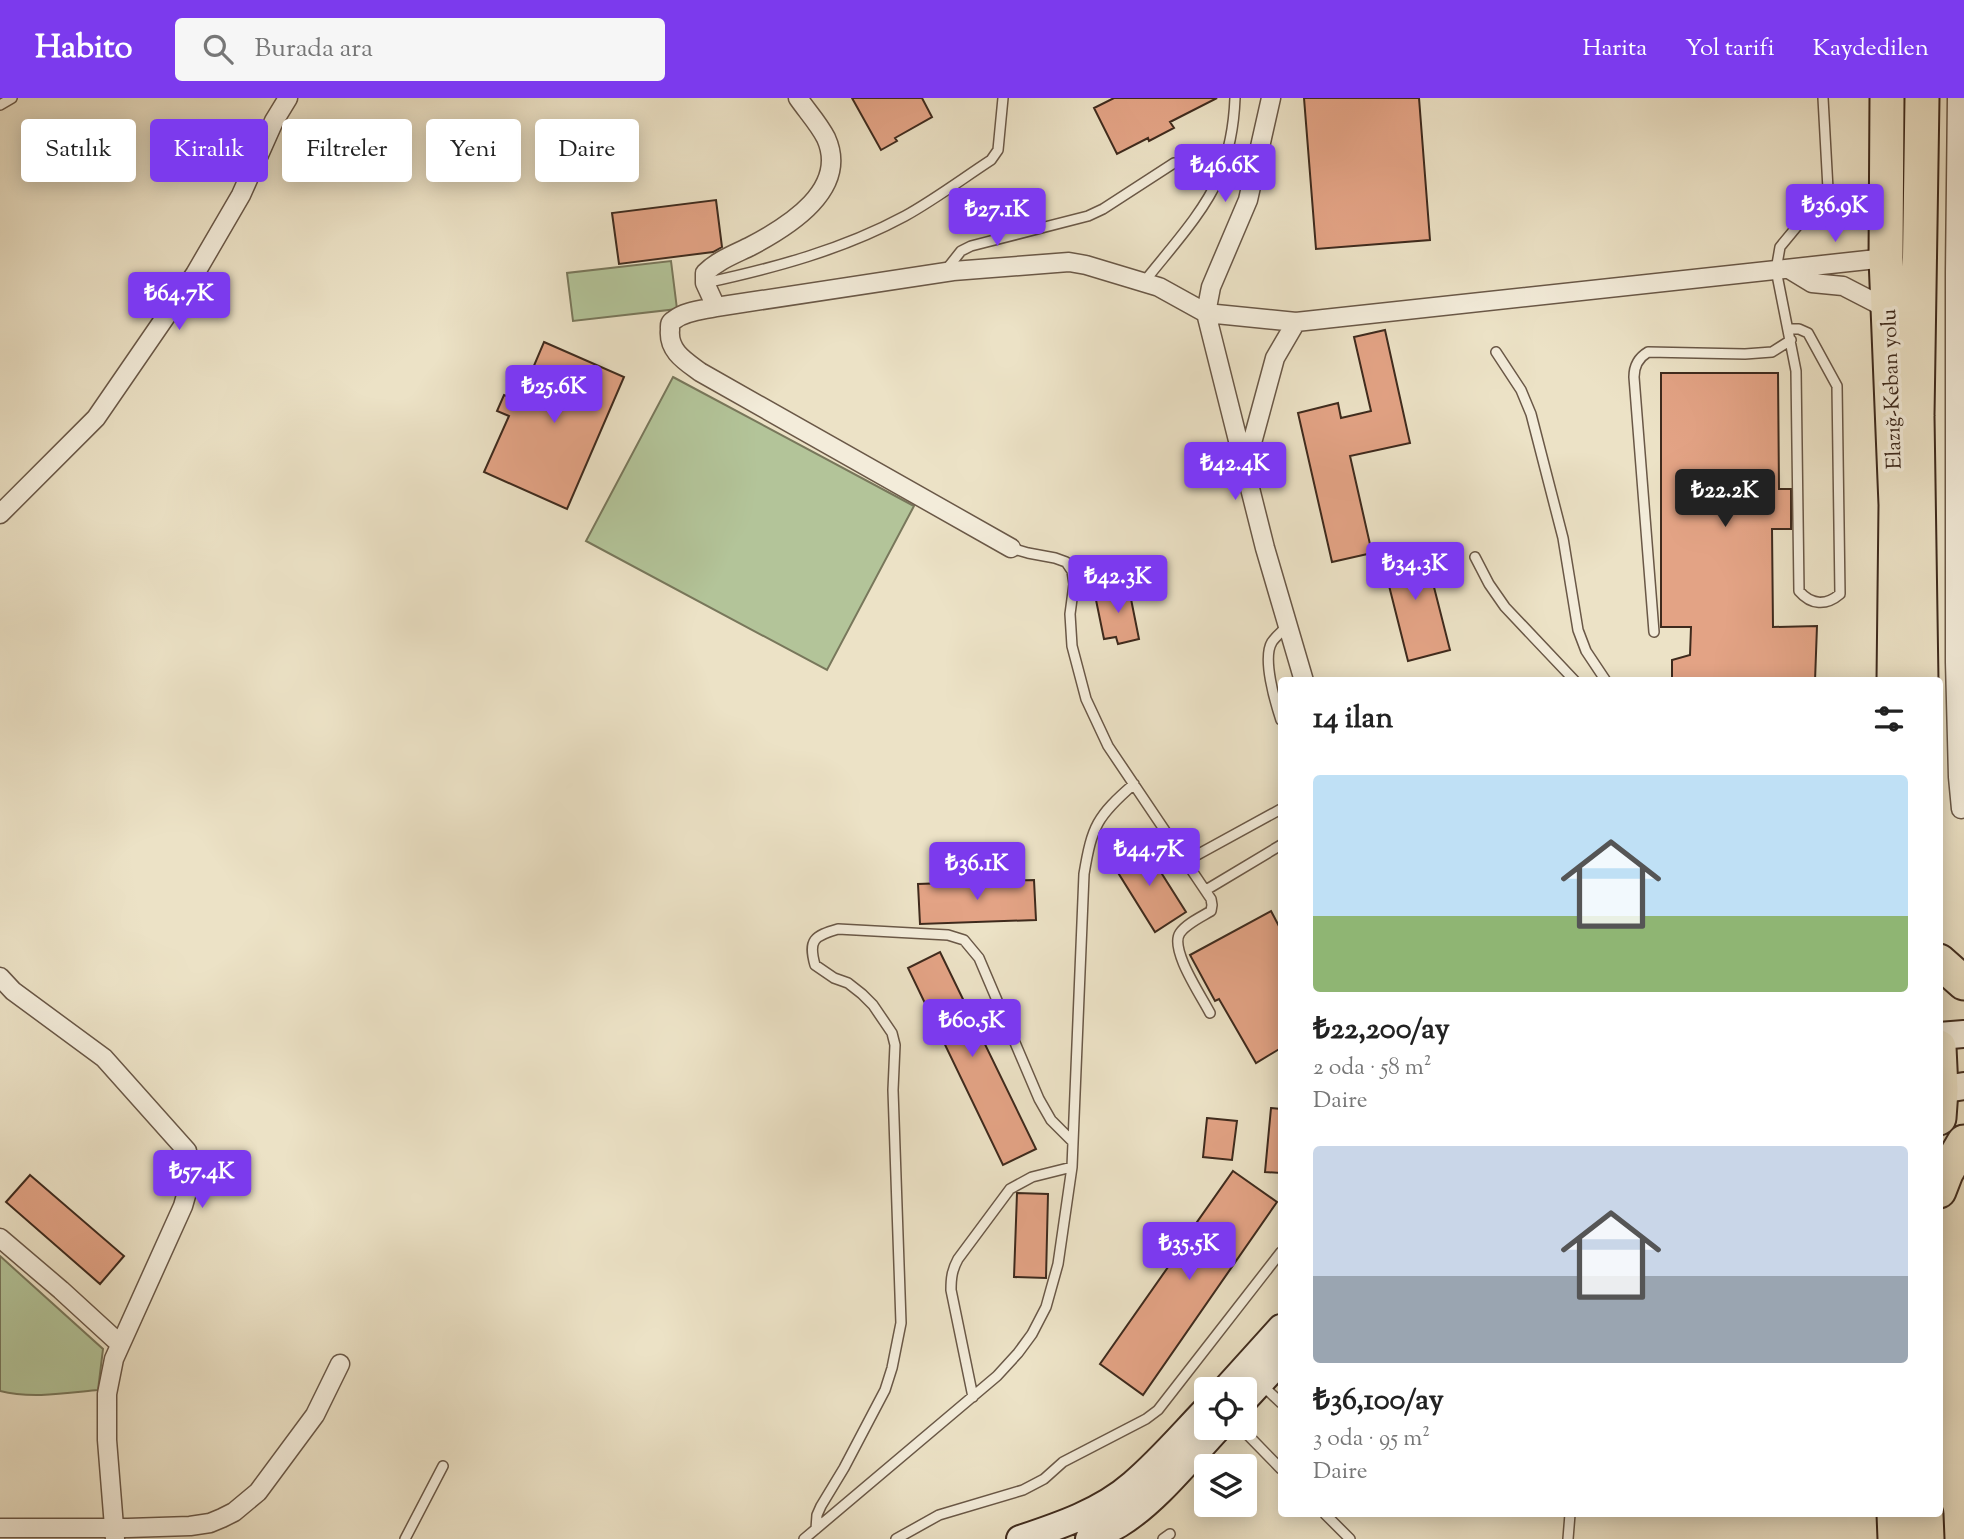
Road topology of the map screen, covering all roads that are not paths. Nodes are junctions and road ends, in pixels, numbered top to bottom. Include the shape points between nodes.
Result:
1 (12, 98) edge
2 (288, 98) edge
3 (798, 98) edge
4 (1003, 98) edge
5 (1234, 98) edge
6 (1271, 98) edge
7 (1823, 98) edge
8 (1887, 98) edge
9 (1922, 98) edge
10 (1957, 98) edge
11 (0, 105) edge
12 (1174, 163) dead end
13 (1960, 177) edge
14 (1922, 180) junction
15 (1886, 258) junction
16 (1782, 270) junction
17 (944, 272) junction
18 (1959, 272) edge
19 (1144, 282) junction
20 (705, 283) junction
21 (716, 307) junction
22 (1888, 312) junction
23 (1206, 313) junction
24 (1296, 322) junction
25 (1788, 329) junction
26 (1791, 340) junction
27 (1496, 352) dead end
28 (1245, 465) junction
29 (0, 514) edge
30 (1011, 548) joint
31 (1475, 557) dead end
32 (1288, 625) junction
33 (1654, 632) dead end
34 (1959, 662) edge
35 (1303, 677) edge
36 (1571, 677) edge
37 (1603, 677) edge
38 (1894, 677) edge
39 (1921, 677) edge
40 (1278, 707) edge
41 (1134, 784) junction
42 (1963, 809) edge
43 (1278, 811) edge
44 (1278, 847) edge
45 (1186, 861) junction
46 (1206, 890) junction
47 (1943, 965) edge
48 (0, 976) edge
49 (1964, 983) edge
50 (6, 991) edge
51 (1210, 1013) dead end
52 (1964, 1034) edge
53 (1943, 1036) edge
54 (1943, 1075) edge
55 (1946, 1096) edge
56 (1073, 1142) junction
57 (1964, 1142) edge
58 (1072, 1167) junction
59 (1943, 1181) edge
60 (0, 1238) edge
61 (1278, 1256) edge
62 (1278, 1333) edge
63 (120, 1344) junction
64 (1278, 1362) edge
65 (340, 1364) dead end
66 (1254, 1377) edge
67 (1257, 1379) edge
68 (1257, 1388) edge
69 (973, 1397) junction
70 (1278, 1401) edge
71 (1194, 1422) edge
72 (1207, 1440) edge
73 (1253, 1440) edge
74 (443, 1466) dead end
75 (1278, 1466) edge
76 (1328, 1517) edge
77 (1570, 1517) edge
78 (1894, 1517) edge
79 (1926, 1517) edge
80 (0, 1528) edge
81 (816, 1529) junction
82 (115, 1533) edge
83 (405, 1539) edge
84 (804, 1539) edge
85 (896, 1539) edge
86 (1020, 1539) edge
87 (1089, 1539) edge
88 (1350, 1539) edge
89 (1568, 1539) edge
90 (1895, 1539) edge
91 (1927, 1539) edge

1 - 11 lane
2 - 29 street via 241,195 195,274 96,418
3 - 20 street via 826,139 831,159 824,189 800,215 715,264 705,273
4 - 20 lane via 999,150 991,160 907,215 808,258
5 - 19 lane via 1230,144 1218,178 1196,215
6 - 23 street via 1248,200 1211,287
7 - 16 lane via 1828,189 1780,247
8 - 15 highway, Elazığ-Keban yolu
9 - 14 highway, Elazığ-Keban yolu
10 - 13 street
12 - 17 lane via 1088,216 971,246
13 - 14 street
13 - 18 street
14 - 39 highway, Elazığ-Keban yolu via 1917,416
15 - 16 street
15 - 22 highway, Elazığ-Keban yolu
16 - 22 street via 1812,283 1843,286
16 - 24 street
16 - 25 lane
17 - 19 street via 1069,262
17 - 21 street
18 - 34 street
19 - 23 street
20 - 21 street
21 - 30 street via 689,313 670,324 669,336 679,357
22 - 38 highway, Elazığ-Keban yolu via 1896,505
23 - 24 street
23 - 28 street
24 - 28 street via 1275,358
25 - 26 lane
25 - 26 lane via 1808,333 1837,387 1840,594 1827,602 1811,601 1799,591 1796,371
26 - 33 lane via 1772,352 1648,352 1636,365
27 - 37 lane via 1531,414 1563,538 1578,630
28 - 32 street
30 - 41 lane via 1066,562 1072,571 1072,646 1077,670 1108,746
31 - 36 lane via 1506,607
32 - 35 street
32 - 40 lane via 1268,651
34 - 42 street via 1958,777
41 - 45 lane
41 - 56 lane via 1102,816 1087,855
43 - 45 lane
44 - 46 lane
45 - 46 lane
46 - 51 lane via 1211,911 1181,931 1177,946
47 - 49 highway
48 - 50 street
50 - 63 street via 104,1058 187,1151 191,1178 183,1206
52 - 53 main road
54 - 55 highway
56 - 58 lane
56 - 81 lane via 1051,1120 1039,1099 985,971 964,940 948,935 838,929 814,940 815,965 862,994 892,1033 895,1045 901,1323 885,1390 821,1506
57 - 59 highway
58 - 69 lane via 1058,1264 1046,1307 1018,1353
58 - 69 lane via 1032,1177 1010,1189 953,1269 953,1298
60 - 63 street
61 - 85 lane via 1158,1410 1146,1419 1063,1462 1023,1490 939,1515
62 - 66 main road
63 - 82 street via 107,1394
64 - 67 main road
65 - 82 street via 316,1415 258,1492 234,1512 211,1523
68 - 70 lane
69 - 81 lane
71 - 86 main road via 1133,1485 1110,1501
72 - 87 main road via 1138,1510
73 - 75 lane
74 - 83 lane
76 - 88 lane
77 - 89 lane
78 - 90 highway
79 - 91 highway
80 - 82 street
81 - 84 lane

